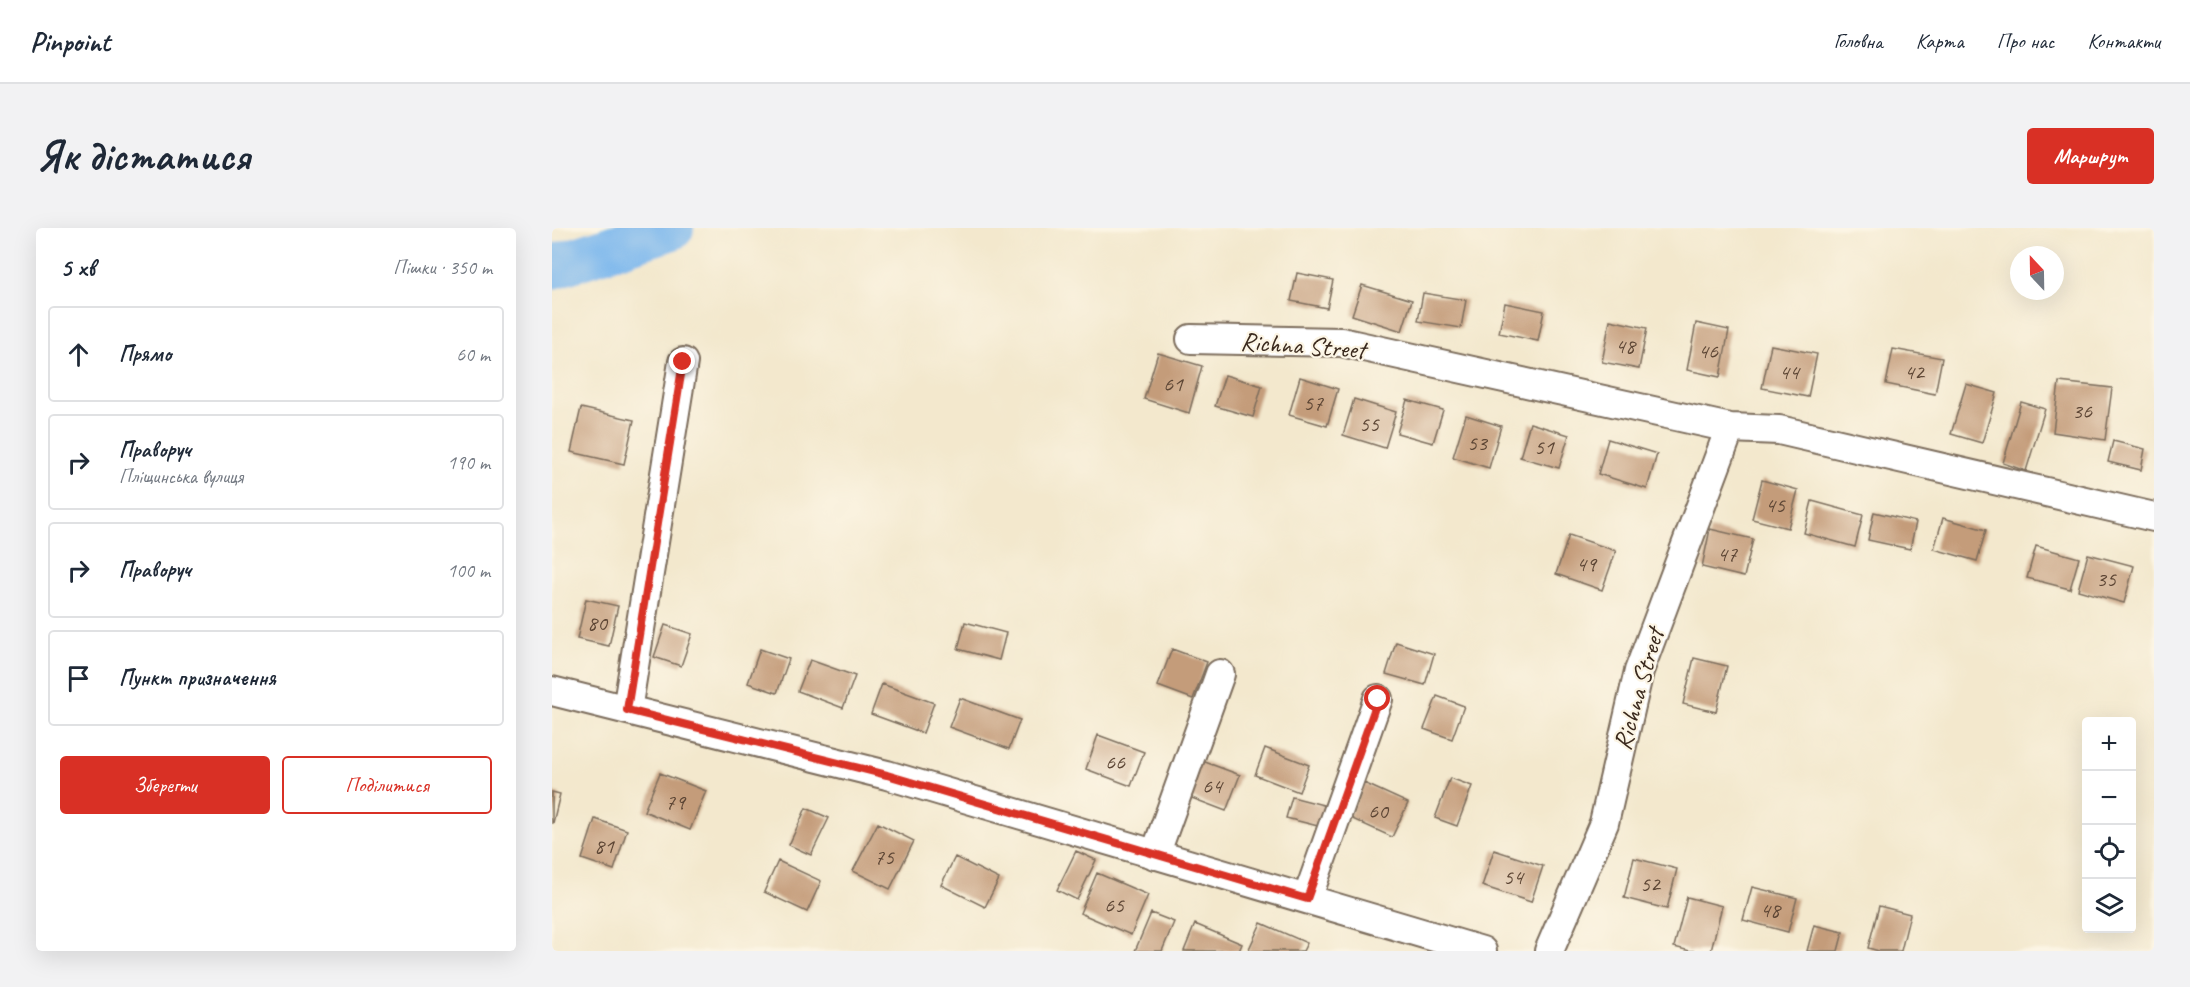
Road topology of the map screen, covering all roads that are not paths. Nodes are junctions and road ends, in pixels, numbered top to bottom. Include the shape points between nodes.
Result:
1 (1191, 339) dead end
2 (683, 362) dead end
3 (1730, 428) junction
4 (2154, 517) edge
5 (1220, 674) dead end
6 (552, 691) edge
7 (1378, 699) dead end
8 (627, 710) junction
9 (1155, 855) junction
10 (1307, 899) junction
11 (1482, 951) edge
12 (1549, 951) edge

1 - 3 street, Richna Street via 1341,342
2 - 8 street
3 - 4 street, Richna Street via 1779,430
3 - 12 street, Richna Street via 1639,671 1604,823
5 - 9 street
6 - 8 street
7 - 10 street
8 - 9 street via 887,775
9 - 10 street
10 - 11 street

